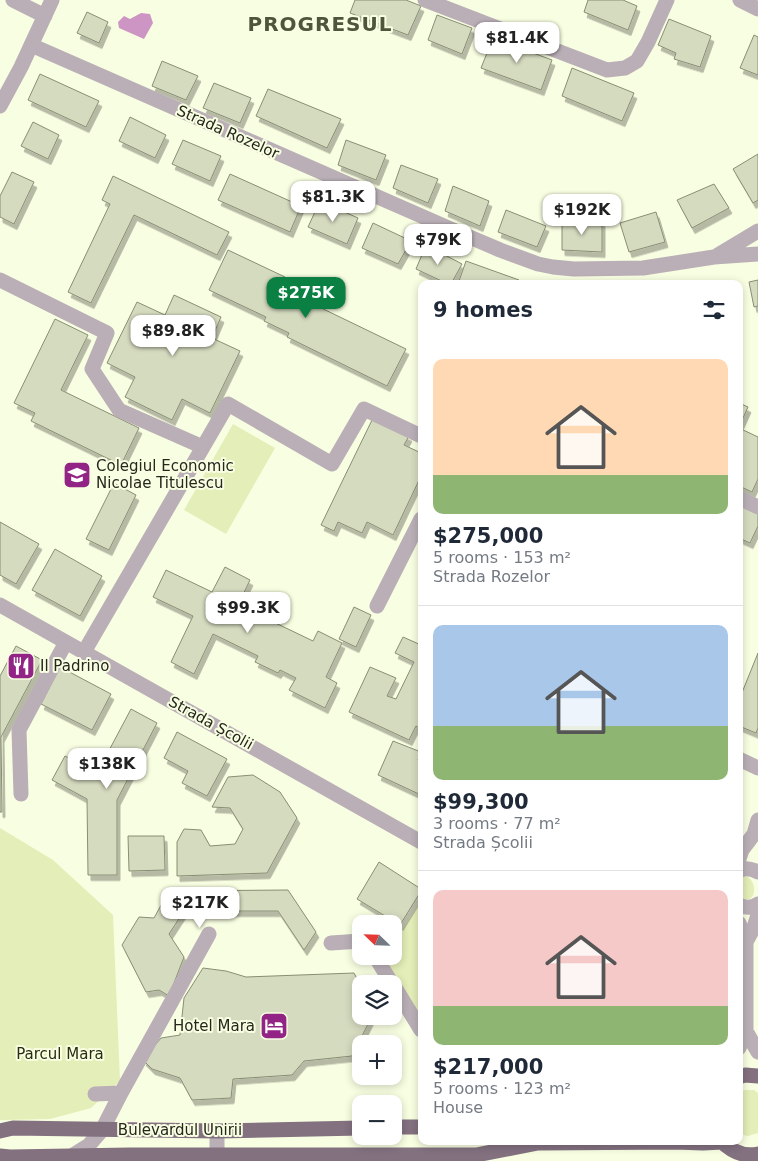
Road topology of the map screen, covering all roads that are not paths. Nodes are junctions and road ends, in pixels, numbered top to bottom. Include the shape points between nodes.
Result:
1 (13, 0) edge
2 (52, 0) edge
3 (425, 0) edge
4 (667, 0) edge
5 (740, 0) edge
6 (758, 9) edge
7 (45, 16) junction
8 (31, 45) junction
9 (0, 106) edge
10 (758, 231) edge
11 (758, 254) edge
12 (714, 257) junction
13 (0, 280) edge
14 (418, 435) edge
15 (203, 447) junction
16 (743, 500) edge
17 (758, 507) edge
18 (418, 525) edge
19 (0, 605) edge
20 (377, 606) dead end
21 (66, 642) junction
22 (84, 652) junction
23 (743, 761) edge
24 (758, 768) edge
25 (20, 794) dead end
26 (757, 834) edge
27 (418, 840) edge
28 (743, 849) edge
29 (743, 870) edge
30 (758, 872) edge
31 (758, 904) edge
32 (743, 906) edge
33 (758, 915) edge
34 (209, 934) dead end
35 (743, 934) edge
36 (352, 942) edge
37 (746, 942) junction
38 (331, 943) dead end
39 (402, 999) edge
40 (418, 1025) edge
41 (746, 1031) junction
42 (743, 1038) edge
43 (758, 1052) edge
44 (743, 1076) edge
45 (758, 1076) edge
46 (121, 1093) junction
47 (95, 1094) dead end
48 (402, 1127) edge
49 (418, 1127) edge
50 (352, 1128) edge
51 (102, 1130) junction
52 (0, 1131) edge
53 (217, 1131) junction
54 (521, 1145) edge
55 (725, 1145) edge
56 (758, 1154) edge
57 (0, 1156) edge
58 (73, 1156) junction
59 (217, 1158) edge
60 (402, 1158) edge

1 - 7 street
2 - 7 street
3 - 4 street via 607,70 625,68 638,60
5 - 6 street
7 - 8 street
8 - 9 street
8 - 12 street, Strada Rozelor via 538,264 574,269 643,268
10 - 12 street, Strada Rozelor
11 - 12 street, Strada Rozelor
13 - 15 street via 107,333 92,369 119,410
14 - 15 street via 364,409 332,464 228,404
15 - 22 street
16 - 17 street
18 - 20 street
19 - 21 street, Strada Școlii
21 - 22 street, Strada Școlii
21 - 25 street via 19,730
22 - 27 street, Strada Școlii
23 - 24 street
26 - 28 street
29 - 30 street
31 - 32 street
33 - 37 street
34 - 46 street
35 - 37 street
36 - 38 street
37 - 41 street
39 - 40 street
41 - 42 street
41 - 43 street
44 - 45 main road
46 - 47 street
46 - 51 street
48 - 49 main road
50 - 53 main road, Bulevardul Unirii
51 - 52 main road, Bulevardul Unirii via 13,1128
51 - 53 main road, Bulevardul Unirii
51 - 58 street via 90,1145
53 - 59 street
54 - 60 main road, Bulevardul Unirii via 476,1155
55 - 56 main road via 742,1154
57 - 58 main road, Bulevardul Unirii
58 - 59 main road, Bulevardul Unirii
59 - 60 main road, Bulevardul Unirii

